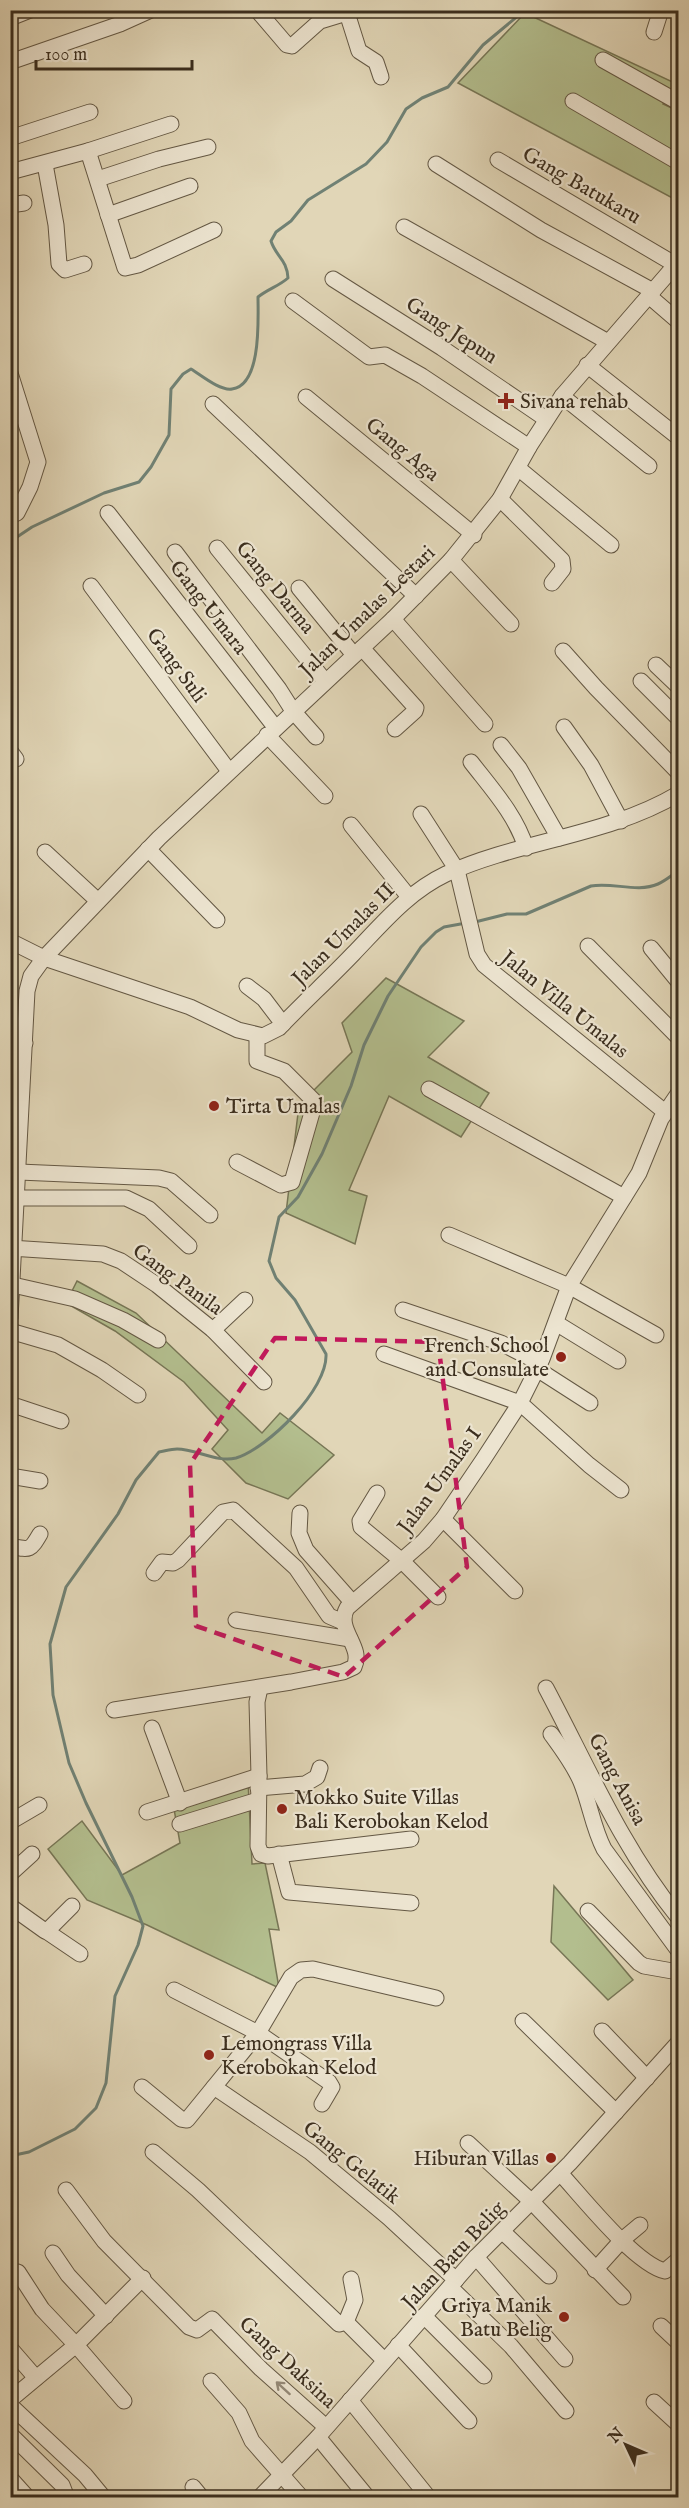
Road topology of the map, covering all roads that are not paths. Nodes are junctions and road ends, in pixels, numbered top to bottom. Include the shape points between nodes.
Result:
1 (30, 10) edge
2 (151, 10) edge
3 (257, 10) edge
4 (661, 10) edge
5 (351, 12) edge
6 (10, 18) edge
7 (654, 32) dead end
8 (603, 60) dead end
9 (10, 62) edge
10 (381, 77) dead end
11 (573, 101) dead end
12 (678, 102) edge
13 (90, 112) dead end
14 (171, 124) dead end
15 (10, 138) edge
16 (208, 147) dead end
17 (88, 151) junction
18 (498, 160) dead end
19 (678, 162) edge
20 (45, 164) junction
21 (436, 164) dead end
22 (10, 172) edge
23 (98, 179) junction
24 (190, 186) dead end
25 (108, 215) junction
26 (404, 227) dead end
27 (214, 230) dead end
28 (677, 263) edge
29 (84, 264) dead end
30 (333, 279) dead end
31 (651, 293) junction
32 (293, 301) dead end
33 (678, 321) edge
34 (608, 342) junction
35 (587, 365) junction
36 (10, 374) edge
37 (562, 396) junction
38 (306, 397) dead end
39 (14, 398) edge
40 (213, 404) dead end
41 (546, 419) junction
42 (678, 437) edge
43 (529, 447) junction
44 (649, 466) dead end
45 (518, 468) junction
46 (500, 499) junction
47 (108, 513) dead end
48 (10, 516) edge
49 (474, 534) junction
50 (611, 545) dead end
51 (217, 548) dead end
52 (175, 552) dead end
53 (451, 560) junction
54 (552, 583) dead end
55 (91, 586) dead end
56 (298, 588) dead end
57 (416, 596) junction
58 (393, 619) junction
59 (511, 624) dead end
60 (358, 651) junction
61 (563, 651) dead end
62 (656, 664) dead end
63 (325, 681) junction
64 (641, 681) dead end
65 (678, 686) edge
66 (293, 711) junction
67 (678, 718) edge
68 (485, 724) dead end
69 (564, 728) dead end
70 (395, 729) dead end
71 (271, 731) junction
72 (316, 737) dead end
73 (501, 745) dead end
74 (471, 762) dead end
75 (229, 771) junction
76 (678, 772) edge
77 (678, 794) edge
78 (325, 796) dead end
79 (421, 814) dead end
80 (621, 821) junction
81 (351, 825) dead end
82 (559, 838) junction
83 (526, 848) junction
84 (148, 849) junction
85 (45, 852) dead end
86 (457, 870) junction
87 (410, 897) junction
88 (98, 901) junction
89 (217, 920) dead end
90 (10, 941) edge
91 (588, 946) dead end
92 (651, 948) dead end
93 (44, 958) junction
94 (678, 981) edge
95 (247, 986) dead end
96 (283, 1024) junction
97 (257, 1036) junction
98 (678, 1037) edge
99 (18, 1040) edge
100 (17, 1081) edge
101 (429, 1089) dead end
102 (678, 1094) edge
103 (665, 1112) junction
104 (15, 1138) edge
105 (237, 1162) dead end
106 (19, 1172) junction
107 (624, 1197) junction
108 (14, 1198) edge
109 (210, 1215) dead end
110 (449, 1236) dead end
111 (189, 1246) dead end
112 (13, 1248) edge
113 (14, 1285) junction
114 (569, 1286) junction
115 (245, 1300) dead end
116 (403, 1310) dead end
117 (10, 1318) edge
118 (556, 1323) junction
119 (213, 1330) junction
120 (10, 1331) edge
121 (656, 1335) dead end
122 (158, 1340) dead end
123 (384, 1354) dead end
124 (618, 1361) dead end
125 (538, 1366) junction
126 (264, 1382) dead end
127 (138, 1395) dead end
128 (520, 1403) junction
129 (590, 1403) dead end
130 (10, 1404) edge
131 (61, 1421) dead end
132 (10, 1476) edge
133 (40, 1481) dead end
134 (621, 1490) dead end
135 (377, 1493) dead end
136 (300, 1513) dead end
137 (442, 1519) junction
138 (40, 1533) dead end
139 (10, 1546) edge
140 (402, 1561) junction
141 (154, 1573) dead end
142 (515, 1591) dead end
143 (438, 1597) dead end
144 (352, 1602) junction
145 (236, 1620) dead end
146 (343, 1622) junction
147 (350, 1640) junction
148 (260, 1688) junction
149 (546, 1688) dead end
150 (114, 1710) dead end
151 (152, 1728) dead end
152 (551, 1734) dead end
153 (320, 1768) dead end
154 (258, 1788) junction
155 (180, 1803) junction
156 (39, 1805) dead end
157 (147, 1812) dead end
158 (10, 1822) edge
159 (180, 1824) dead end
160 (411, 1839) dead end
161 (32, 1854) dead end
162 (279, 1854) junction
163 (10, 1874) edge
164 (411, 1903) dead end
165 (10, 1906) edge
166 (72, 1906) dead end
167 (588, 1911) dead end
168 (678, 1917) edge
169 (46, 1930) junction
170 (678, 1950) edge
171 (80, 1954) dead end
172 (678, 1972) edge
173 (174, 1990) dead end
174 (436, 1998) dead end
175 (523, 2021) dead end
176 (602, 2031) dead end
177 (258, 2033) junction
178 (678, 2043) edge
179 (647, 2079) junction
180 (142, 2087) dead end
181 (214, 2087) junction
182 (322, 2104) dead end
183 (616, 2112) junction
184 (468, 2143) dead end
185 (153, 2152) dead end
186 (560, 2173) junction
187 (66, 2190) dead end
188 (532, 2202) junction
189 (640, 2225) dead end
190 (503, 2232) junction
191 (622, 2240) junction
192 (53, 2253) dead end
193 (476, 2258) junction
194 (678, 2260) edge
195 (595, 2270) junction
196 (18, 2272) dead end
197 (549, 2276) dead end
198 (143, 2278) junction
199 (351, 2279) dead end
200 (453, 2284) junction
201 (622, 2297) dead end
202 (106, 2316) junction
203 (424, 2316) junction
204 (346, 2322) junction
205 (662, 2326) dead end
206 (678, 2343) edge
207 (76, 2345) junction
208 (398, 2345) junction
209 (10, 2348) edge
210 (565, 2359) dead end
211 (384, 2360) junction
212 (484, 2376) dead end
213 (36, 2378) junction
214 (211, 2381) dead end
215 (10, 2400) edge
216 (350, 2400) junction
217 (124, 2401) dead end
218 (654, 2402) dead end
219 (10, 2405) edge
220 (566, 2411) dead end
221 (469, 2421) dead end
222 (678, 2424) edge
223 (322, 2432) junction
224 (10, 2434) edge
225 (282, 2474) junction
226 (10, 2478) edge
227 (28, 2498) edge
228 (68, 2498) edge
229 (104, 2498) edge
230 (259, 2498) edge
231 (302, 2498) edge
232 (368, 2498) edge
233 (429, 2498) edge

1 - 6 street
2 - 9 street
3 - 5 street via 292,46 320,21
4 - 7 street
5 - 10 street via 359,51 376,62
8 - 12 street
11 - 19 street
13 - 15 street
14 - 17 street
16 - 23 street
17 - 20 street
17 - 23 street
18 - 28 street, Gang Batukaru
20 - 22 street
20 - 29 street via 59,264 65,270
21 - 31 street
23 - 25 street
24 - 25 street
25 - 27 street via 125,268
26 - 34 street
28 - 31 street, Jalan Umalas Lestari
30 - 41 street, Gang Jepun
31 - 33 street
31 - 34 street, Jalan Umalas Lestari
32 - 43 street via 369,357 385,355
34 - 35 street, Jalan Umalas Lestari
35 - 37 street, Jalan Umalas Lestari
35 - 42 street
36 - 39 street
37 - 41 street, Jalan Umalas Lestari
37 - 44 street
38 - 49 street, Gang Aga
39 - 48 street via 36,450 38,466 20,507
40 - 57 street
41 - 43 street, Jalan Umalas Lestari
43 - 45 street, Jalan Umalas Lestari
45 - 46 street, Jalan Umalas Lestari
45 - 50 street
46 - 49 street, Jalan Umalas Lestari
46 - 54 street via 562,560 563,569
47 - 71 street, Gang Umara
49 - 53 street, Jalan Umalas Lestari
51 - 63 street, Gang Darma
52 - 66 street
53 - 57 street, Jalan Umalas Lestari
53 - 59 street
55 - 75 street, Gang Suli
56 - 60 street
57 - 58 street, Jalan Umalas Lestari
58 - 60 street, Jalan Umalas Lestari
58 - 68 street
60 - 63 street, Jalan Umalas Lestari
60 - 70 street via 416,708
61 - 76 street
62 - 65 street
63 - 66 street, Jalan Umalas Lestari
64 - 67 street
66 - 71 street, Jalan Umalas Lestari
66 - 72 street
69 - 80 street via 591,765
71 - 75 street, Jalan Umalas Lestari
71 - 78 street, Gang Umara
73 - 82 street via 519,768
74 - 83 street via 511,817
75 - 84 street, Jalan Umalas Lestari
77 - 80 street, Jalan Umalas II
79 - 86 street, Jalan Villa Umalas
80 - 82 street, Jalan Umalas II
81 - 87 street
82 - 83 street, Jalan Umalas II
83 - 86 street, Jalan Umalas II
84 - 88 street, Jalan Umalas Lestari
84 - 89 street
85 - 88 street
86 - 87 street, Jalan Umalas II
86 - 103 street, Jalan Villa Umalas via 477,954 484,965
87 - 96 street, Jalan Umalas II
88 - 93 street, Jalan Umalas Lestari
90 - 93 street
91 - 98 street
92 - 94 street
93 - 97 street via 163,997
93 - 99 street, Jalan Umalas Lestari via 31,976
95 - 96 street via 264,999
96 - 97 street, Jalan Umalas II
97 - 105 street via 257,1061 284,1071 315,1102 292,1182 281,1185
99 - 100 street, Jalan Umalas Lestari
100 - 104 street, Jalan Umalas Lestari
101 - 107 street
102 - 103 street, Jalan Umalas I
103 - 107 street, Jalan Umalas I via 639,1173
104 - 106 street, Jalan Umalas Lestari
106 - 108 street, Jalan Umalas Lestari
106 - 109 street via 159,1178 171,1181
107 - 114 street, Jalan Umalas I
108 - 111 street via 126,1198 149,1209
108 - 112 street, Jalan Umalas Lestari
110 - 114 street
112 - 113 street, Jalan Umalas Lestari
112 - 119 street, Gang Panila via 112,1257 157,1285
113 - 117 street, Jalan Umalas Lestari
113 - 122 street via 75,1299
114 - 118 street, Jalan Umalas I
114 - 121 street
115 - 119 street
116 - 125 street via 501,1343
118 - 124 street
118 - 125 street, Jalan Umalas I
119 - 126 street, Gang Panila
120 - 127 street via 58,1345
123 - 128 street
125 - 128 street, Jalan Umalas I
125 - 129 street
128 - 134 street
128 - 137 street, Jalan Umalas I
130 - 131 street
132 - 133 street
135 - 140 street via 360,1525
136 - 144 street via 299,1533 306,1550
137 - 140 street, Jalan Umalas I
137 - 142 street
138 - 139 street via 28,1549
140 - 143 street
140 - 144 street, Jalan Umalas I
141 - 146 street via 162,1562 178,1560 223,1512 233,1510 296,1568 329,1616
144 - 146 street, Jalan Umalas I
145 - 147 street
146 - 147 street
147 - 148 street via 357,1658 349,1670
148 - 150 street
148 - 154 street
149 - 168 street, Gang Anisa via 636,1857
151 - 155 street
152 - 170 street via 577,1772 604,1849
153 - 154 street via 317,1777 305,1784
154 - 155 street
154 - 159 street
154 - 162 street via 259,1851 264,1856
155 - 157 street
156 - 158 street
160 - 162 street
161 - 163 street
162 - 164 street via 289,1892
165 - 169 street
166 - 169 street
167 - 172 street via 639,1963
169 - 171 street
173 - 177 street
174 - 177 street via 307,1969 291,1977
175 - 183 street
176 - 179 street
177 - 181 street
177 - 182 street via 329,2082 332,2087
178 - 179 street, Jalan Batu Belig
179 - 183 street, Jalan Batu Belig
180 - 181 street via 185,2121
181 - 200 street, Gang Gelatik via 318,2158 389,2218
183 - 186 street, Jalan Batu Belig
184 - 188 street
185 - 204 street via 339,2324
186 - 188 street, Jalan Batu Belig
186 - 191 street
187 - 198 street via 104,2241
188 - 190 street, Jalan Batu Belig
188 - 195 street
189 - 191 street
190 - 193 street, Jalan Batu Belig
190 - 197 street
191 - 194 street via 662,2271
191 - 195 street
192 - 202 street
193 - 200 street, Jalan Batu Belig
193 - 210 street
195 - 201 street
196 - 207 street via 42,2309
198 - 202 street
223 -> 198 street, Gang Daksina via 212,2319 197,2330 189,2327
199 - 204 street via 355,2300
200 - 203 street, Jalan Batu Belig
200 - 220 street, Gang Gelatik
202 - 207 street
203 - 208 street, Jalan Batu Belig
203 - 212 street
204 - 211 street
205 - 206 street
207 - 213 street
207 - 217 street
208 - 211 street, Jalan Batu Belig
208 - 221 street
209 - 213 street
211 - 216 street, Jalan Batu Belig
213 - 215 street
214 - 225 street via 239,2414 252,2441
216 - 223 street, Jalan Batu Belig
216 - 233 street
218 - 222 street
219 - 229 street via 86,2475
223 - 225 street, Jalan Batu Belig
223 - 232 street
224 - 228 street via 65,2488
225 - 230 street, Jalan Batu Belig
225 - 231 street
226 - 227 street

